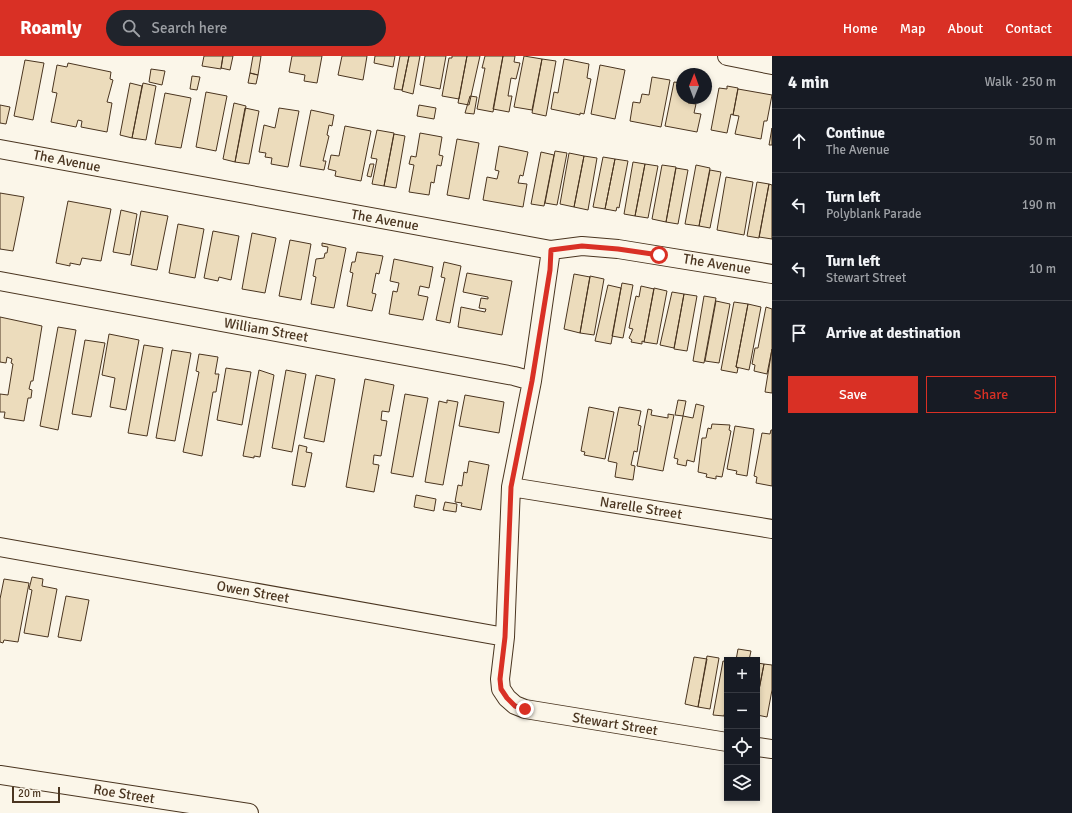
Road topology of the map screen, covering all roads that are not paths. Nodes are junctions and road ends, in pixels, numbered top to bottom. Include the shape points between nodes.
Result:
1 (727, 56) edge
2 (772, 64) edge
3 (0, 149) edge
4 (551, 250) junction
5 (772, 274) edge
6 (0, 281) edge
7 (532, 381) junction
8 (511, 487) junction
9 (772, 529) edge
10 (0, 547) edge
11 (505, 637) junction
12 (724, 742) edge
13 (760, 747) edge
14 (772, 749) edge
15 (0, 775) edge
16 (249, 813) edge

1 - 2 street
3 - 4 street, The Avenue
4 - 5 street, The Avenue via 582,246 618,249
4 - 7 street
6 - 7 street, William Street
7 - 8 street
8 - 9 street, Narelle Street
8 - 11 street
10 - 11 street, Owen Street
11 - 12 street, Stewart Street via 501,689 515,706
13 - 14 street
15 - 16 street, Roe Street

